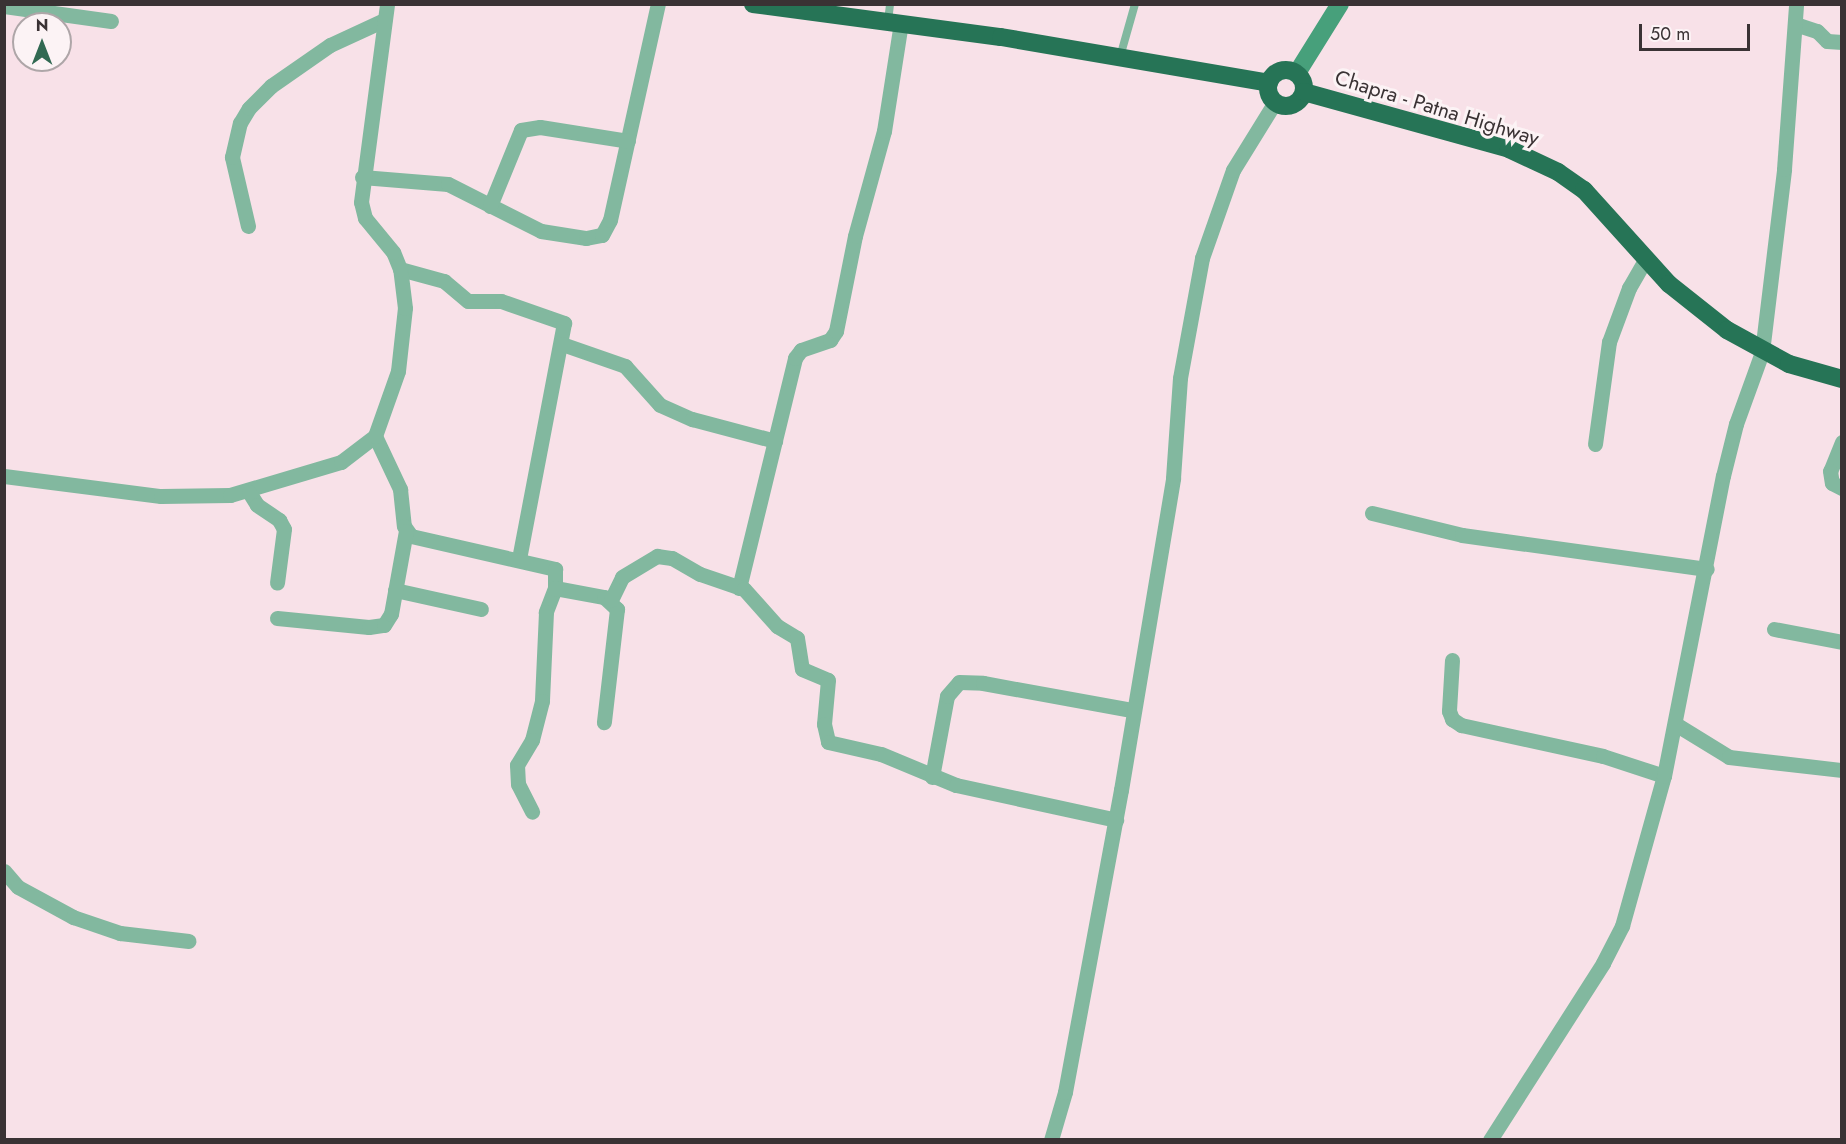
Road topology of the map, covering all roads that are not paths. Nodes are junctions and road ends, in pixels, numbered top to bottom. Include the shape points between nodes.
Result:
1 (658, 4) edge
2 (753, 4) edge
3 (1135, 4) edge
4 (1340, 4) edge
5 (1796, 4) edge
6 (4, 6) edge
7 (386, 12) edge
8 (893, 16) edge
9 (111, 21) dead end
10 (1795, 24) junction
11 (1842, 42) edge
12 (1120, 57) junction
13 (1297, 73) junction
14 (1269, 83) junction
15 (1304, 92) junction
16 (1275, 102) junction
17 (628, 141) junction
18 (362, 177) junction
19 (490, 206) junction
20 (248, 226) dead end
21 (1646, 259) junction
22 (400, 269) junction
23 (562, 345) junction
24 (1762, 352) junction
25 (1842, 379) edge
26 (375, 436) junction
27 (775, 441) junction
28 (1842, 441) edge
29 (1595, 444) dead end
30 (4, 476) edge
31 (1842, 488) edge
32 (249, 492) junction
33 (1372, 513) dead end
34 (406, 531) junction
35 (519, 560) junction
36 (1707, 569) junction
37 (277, 583) dead end
38 (555, 588) junction
39 (739, 588) junction
40 (395, 590) junction
41 (611, 600) junction
42 (481, 609) dead end
43 (277, 618) dead end
44 (1774, 629) dead end
45 (1842, 642) edge
46 (1452, 660) dead end
47 (1132, 710) junction
48 (604, 722) dead end
49 (1677, 725) junction
50 (1842, 771) edge
51 (1664, 776) junction
52 (932, 777) junction
53 (532, 812) dead end
54 (1116, 820) junction
55 (4, 871) edge
56 (189, 941) dead end
57 (1051, 1140) edge
58 (1490, 1140) edge

1 - 17 street
2 - 8 highway
3 - 12 lane
4 - 13 street
5 - 10 street
6 - 9 street
7 - 18 street
7 - 20 street via 271,86 249,108 240,123 232,157
8 - 12 highway
8 - 27 street via 884,131 855,236 836,331 830,340 801,350 795,358
10 - 11 street via 1817,31 1827,41
10 - 24 street via 1784,169
12 - 14 highway
13 - 14 highway via 1283,70
13 - 15 highway
14 - 16 highway
15 - 16 highway via 1290,105
15 - 21 highway, Chapra - Patna Highway via 1536,160 1584,190
16 - 47 street via 1233,170 1202,258 1180,378 1173,478
17 - 19 street via 540,127 521,130 510,149
17 - 19 street via 610,220 602,236 586,238 541,231
18 - 19 street via 448,184 461,187
18 - 22 street via 365,218 393,252
21 - 24 highway, Chapra - Patna Highway via 1693,306
21 - 29 street via 1629,288 1609,342
22 - 23 street via 444,281 468,301 501,301 559,319 565,328
22 - 26 street via 405,308 400,359 393,392
23 - 27 street via 625,366 660,405 692,419
23 - 35 street
24 - 25 highway, Chapra - Patna Highway
24 - 36 street via 1734,434
26 - 32 street via 341,462
26 - 34 street via 400,489
27 - 39 street
28 - 31 street via 1830,471 1832,483
30 - 32 street via 160,496
32 - 37 street via 257,505 279,520 284,529
33 - 36 street via 1462,536
34 - 35 street via 436,543
34 - 40 street
35 - 38 street via 552,566
36 - 49 street
38 - 41 street
38 - 53 street via 546,612 540,711 532,740 517,765 518,784
39 - 41 street via 700,574 672,558 657,556 622,577
39 - 52 street via 754,597 777,626 797,638 802,669 828,680 824,724 828,742 881,754
40 - 42 street
40 - 43 street via 389,620 377,626
41 - 48 street via 618,615
44 - 45 street
46 - 51 street via 1449,711 1452,720 1461,725 1603,756
47 - 52 street via 959,682 947,696
47 - 54 street
49 - 50 street via 1729,758
49 - 51 street
51 - 58 street via 1622,926 1603,963
52 - 54 street
54 - 57 street via 1065,1092
55 - 56 street via 18,888 73,917 120,933

